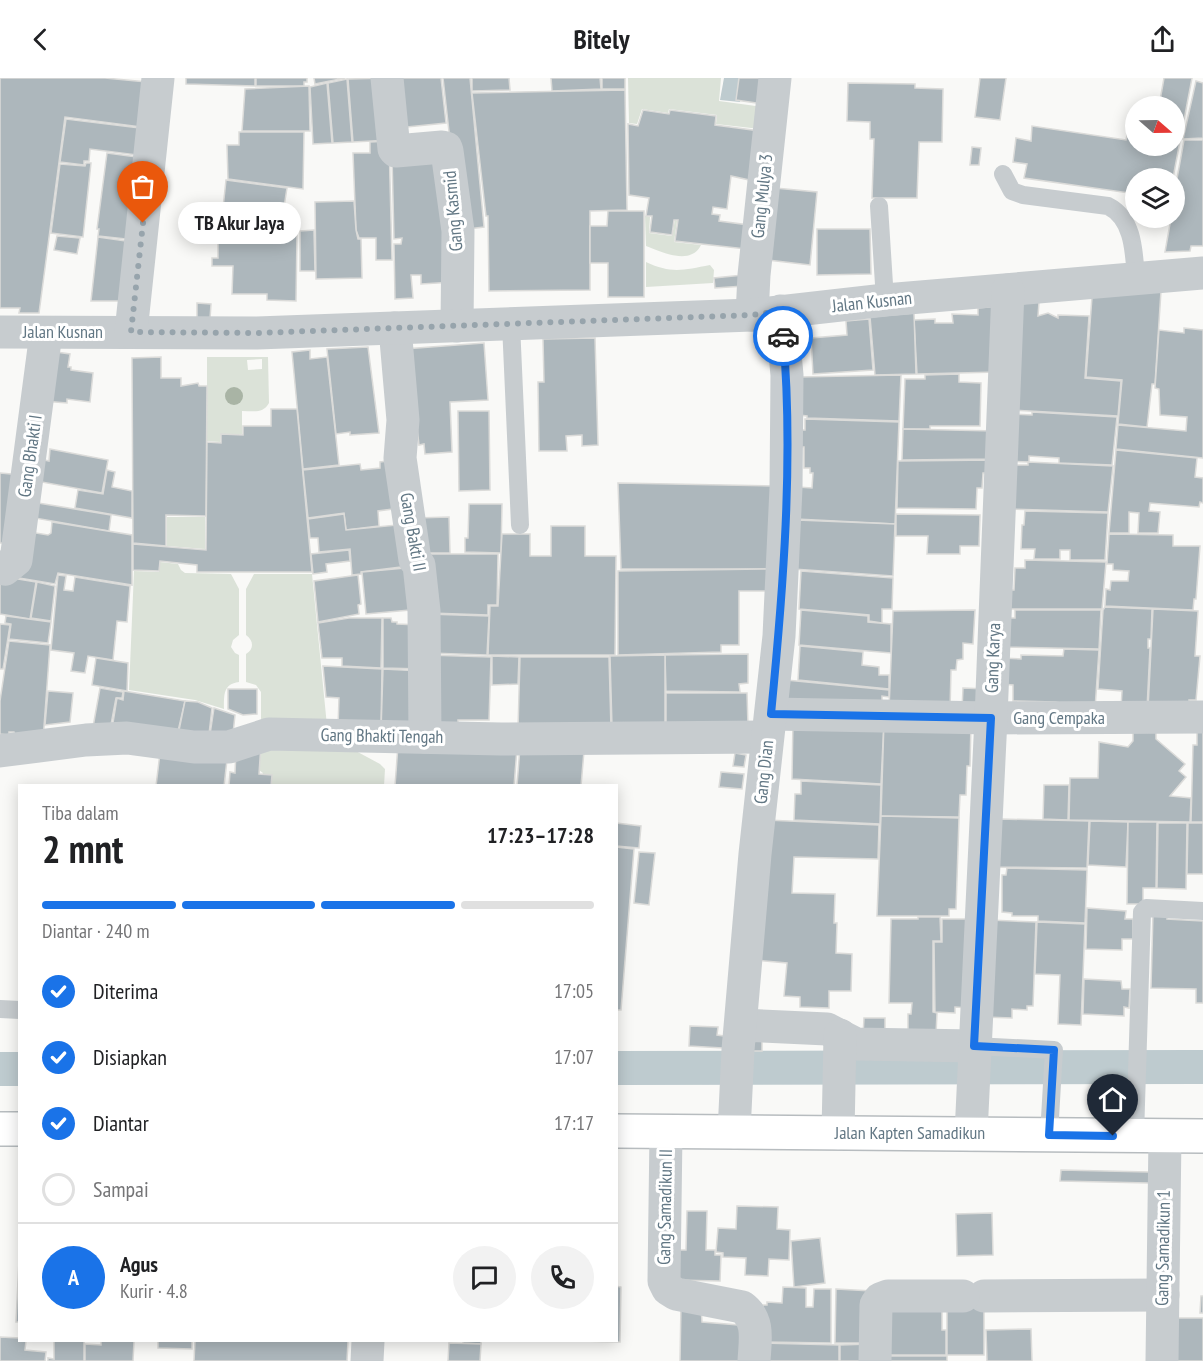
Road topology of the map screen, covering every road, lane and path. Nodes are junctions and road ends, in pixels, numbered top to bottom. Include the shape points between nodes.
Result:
1 (158, 78) edge
2 (387, 78) edge
3 (775, 78) edge
4 (1003, 174) dead end
5 (879, 206) dead end
6 (1135, 263) junction
7 (1203, 273) edge
8 (884, 283) junction
9 (1008, 290) junction
10 (760, 301) junction
11 (511, 324) junction
12 (457, 326) junction
13 (395, 328) junction
14 (0, 332) edge
15 (131, 332) junction
16 (46, 333) junction
17 (520, 525) dead end
18 (0, 567) edge
19 (1203, 717) edge
20 (991, 718) junction
21 (769, 725) junction
22 (425, 737) junction
23 (0, 751) edge
24 (1203, 911) edge
25 (0, 1010) edge
26 (18, 1010) edge
27 (740, 1039) junction
28 (840, 1042) junction
29 (974, 1063) junction
30 (0, 1129) edge
31 (18, 1129) edge
32 (618, 1131) edge
33 (666, 1132) junction
34 (734, 1132) junction
35 (838, 1133) junction
36 (970, 1134) junction
37 (1049, 1135) junction
38 (1150, 1136) junction
39 (1203, 1136) edge
40 (1163, 1295) junction
41 (368, 1342) edge
42 (367, 1361) edge
43 (754, 1361) edge
44 (875, 1361) edge
45 (1162, 1361) edge

1 - 15 street
2 - 12 street, Gang Kasmid via 394,149 442,147 447,151 458,231
3 - 10 street, Gang Mulya 3
4 - 6 lane via 1012,191 1023,195 1108,206 1117,211 1124,222
5 - 8 lane
6 - 7 street, Jalan Kusnan
6 - 9 street, Jalan Kusnan
8 - 9 street, Jalan Kusnan
8 - 10 street, Jalan Kusnan
9 - 20 street, Gang Karya
10 - 11 street, Jalan Kusnan
10 - 21 street, Gang Dian via 787,375 779,636
11 - 12 street, Jalan Kusnan
11 - 17 lane
12 - 13 street, Jalan Kusnan
13 - 15 street, Jalan Kusnan
13 - 22 street, Gang Bakti II via 403,420 400,458 415,560 420,565 424,611
14 - 16 street, Jalan Kusnan
15 - 16 street, Jalan Kusnan
16 - 18 street, Gang Bhakti I via 16,560
19 - 20 street, Gang Cempaka
20 - 21 street, Gang Cempaka
20 - 29 street, Gang Karya
21 - 22 street, Gang Bhakti Tengah via 501,739
21 - 27 street, Gang Dian
22 - 23 street, Gang Bhakti Tengah via 269,734 229,747 127,738
24 - 38 lane via 1146,908 1142,912 1136,1079
25 - 26 lane
27 - 28 street via 827,1029
27 - 34 street, Gang Dian
28 - 29 street
28 - 35 street
29 - 36 street, Gang Karya
29 - 37 lane via 1054,1050
30 - 31 highway
32 - 33 highway, Jalan Kapten Samadikun
33 - 34 highway, Jalan Kapten Samadikun
33 - 43 street, Gang Samadikun II via 664,1281 676,1294 742,1306 750,1312 755,1329
34 - 35 highway, Jalan Kapten Samadikun
35 - 36 highway, Jalan Kapten Samadikun
36 - 37 highway, Jalan Kapten Samadikun
37 - 38 highway, Jalan Kapten Samadikun
38 - 39 highway, Jalan Kapten Samadikun
38 - 40 street, Gang Samadikun 1
40 - 44 street via 888,1296 876,1305
40 - 45 street, Gang Samadikun 1
41 - 42 street

